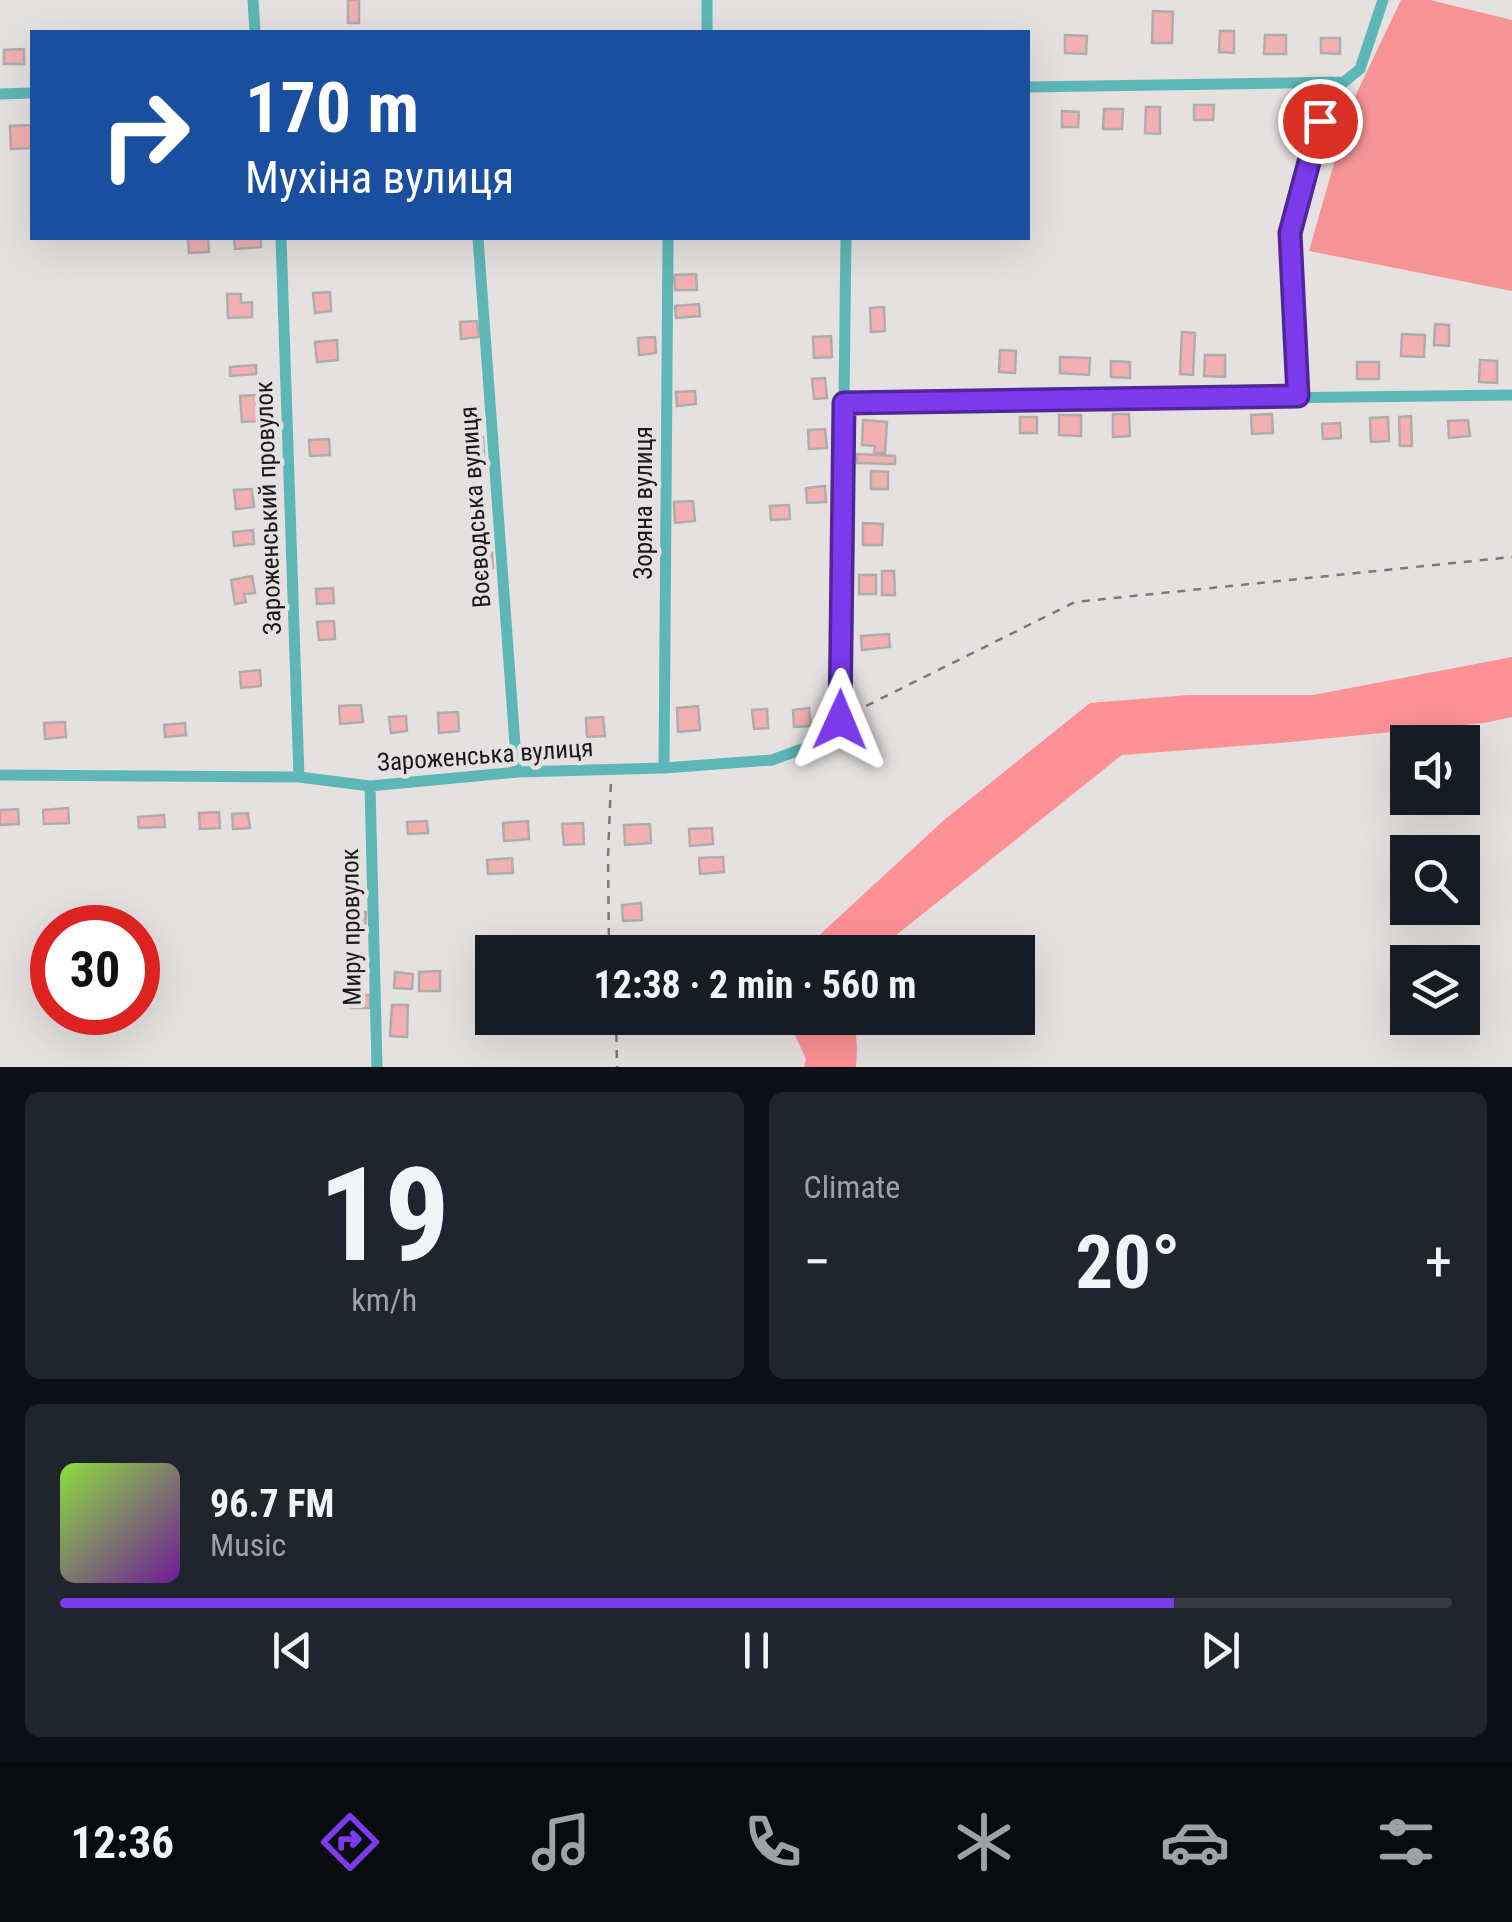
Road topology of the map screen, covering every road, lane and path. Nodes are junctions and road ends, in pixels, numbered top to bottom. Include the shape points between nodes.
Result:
1 (254, 0) edge
2 (708, 0) edge
3 (1383, 0) edge
4 (255, 30) edge
5 (706, 30) edge
6 (1330, 84) junction
7 (1030, 87) edge
8 (30, 93) edge
9 (0, 94) edge
10 (281, 240) edge
11 (478, 240) edge
12 (668, 240) edge
13 (846, 240) edge
14 (1512, 395) edge
15 (1298, 396) junction
16 (844, 403) junction
17 (1512, 557) edge
18 (840, 720) junction
19 (664, 768) junction
20 (612, 770) junction
21 (517, 772) junction
22 (0, 775) edge
23 (299, 777) junction
24 (370, 786) junction
25 (609, 935) edge
26 (616, 1035) edge
27 (377, 1067) edge
28 (617, 1067) edge

1 - 4 street
2 - 5 street
3 - 6 street via 1360,69
6 - 7 street
6 - 15 street via 1290,233
8 - 9 street
10 - 23 street, Зароженський провулок
11 - 21 street, Воєводська вулиця
12 - 19 street, Зоряна вулиця
13 - 16 street
14 - 15 street
15 - 16 street
16 - 18 street
17 - 18 path via 1075,602
18 - 19 street, Зароженська вулиця via 819,743 772,760
19 - 20 street, Зароженська вулиця
20 - 21 street, Зароженська вулиця
20 - 25 path
21 - 24 street, Зароженська вулиця
22 - 23 street, Зароженська вулиця
23 - 24 street, Зароженська вулиця
24 - 27 street, Миру провулок
26 - 28 path

